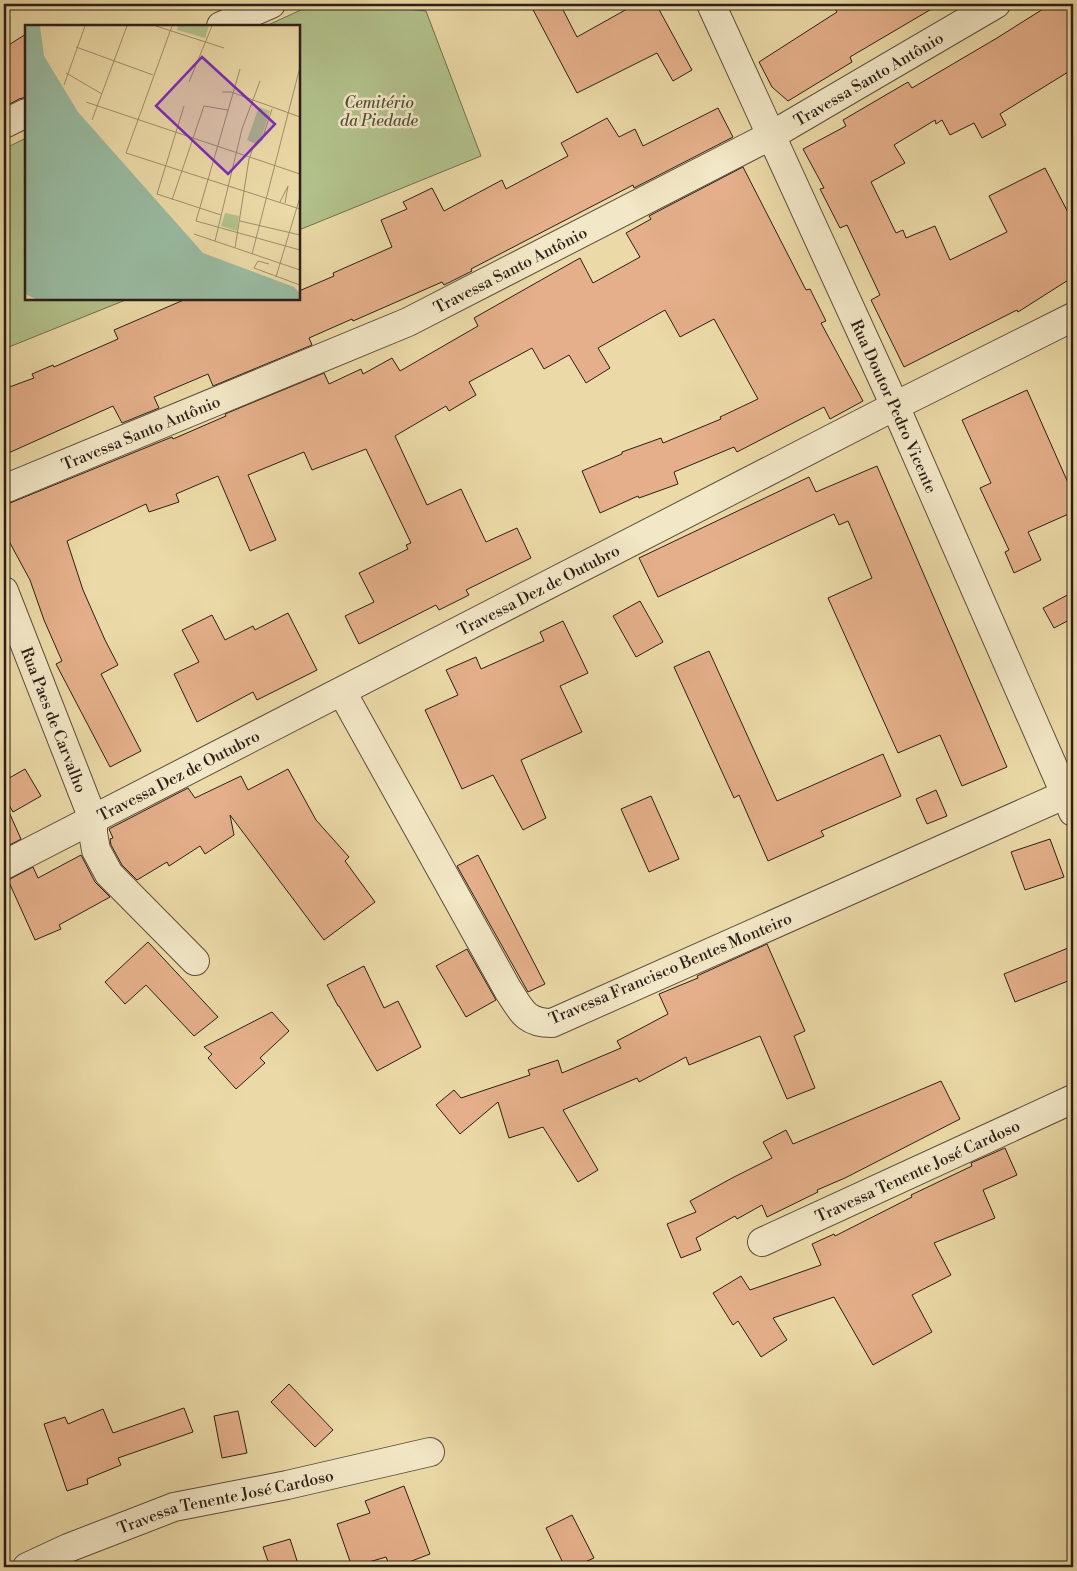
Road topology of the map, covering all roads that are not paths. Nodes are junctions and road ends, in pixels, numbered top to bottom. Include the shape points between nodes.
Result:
1 (271, 4) edge
2 (711, 4) edge
3 (996, 4) edge
4 (223, 25) edge
5 (25, 114) edge
6 (4, 124) edge
7 (772, 135) junction
8 (1073, 317) edge
9 (895, 406) junction
10 (4, 489) edge
11 (4, 591) edge
12 (342, 692) junction
13 (1071, 800) edge
14 (94, 819) junction
15 (4, 865) edge
16 (195, 961) dead end
17 (1073, 1099) edge
18 (762, 1242) dead end
19 (430, 1452) dead end
20 (27, 1567) edge

1 - 4 street
2 - 7 street, Rua Doutor Pedro Vicente
3 - 7 street, Travessa Santo Antônio
5 - 6 street
7 - 9 street, Rua Doutor Pedro Vicente
7 - 10 street, Travessa Santo Antônio via 408,322
8 - 9 street, Travessa Dez de Outubro
9 - 12 street, Travessa Dez de Outubro
9 - 13 street, Rua Doutor Pedro Vicente
11 - 14 street, Rua Paes de Carvalho
12 - 13 street, Travessa Francisco Bentes Monteiro via 508,990 524,1014 539,1023 552,1023
12 - 14 street, Travessa Dez de Outubro
14 - 15 street, Travessa Dez de Outubro
14 - 16 street, Rua Paes de Carvalho via 96,850 109,874
17 - 18 street, Travessa Tenente José Cardoso
19 - 20 street, Travessa Tenente José Cardoso via 174,1507

